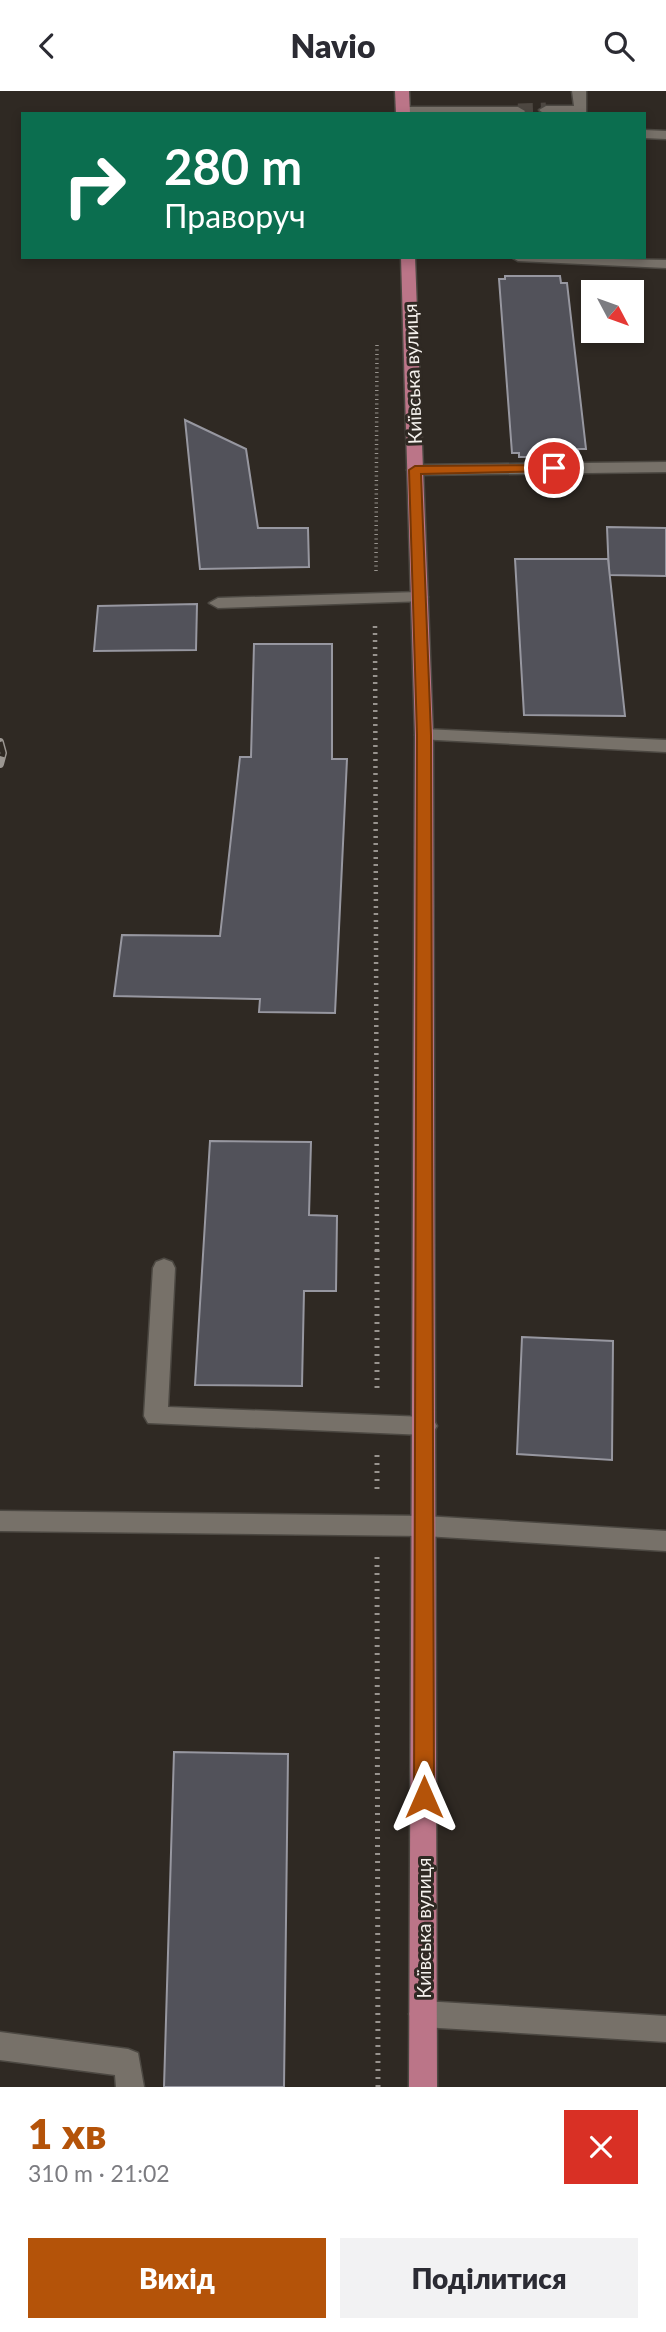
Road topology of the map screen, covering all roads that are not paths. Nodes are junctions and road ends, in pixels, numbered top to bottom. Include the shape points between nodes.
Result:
1 (402, 91) edge
2 (579, 91) edge
3 (546, 110) dead end
4 (518, 111) dead end
5 (403, 112) edge
6 (460, 112) edge
7 (585, 112) edge
8 (646, 134) edge
9 (666, 135) edge
10 (408, 259) edge
11 (560, 259) edge
12 (666, 264) edge
13 (666, 467) edge
14 (415, 470) junction
15 (419, 597) junction
16 (218, 603) dead end
17 (424, 735) junction
18 (666, 747) edge
19 (164, 1268) dead end
20 (425, 1426) junction
21 (0, 1521) edge
22 (425, 1525) junction
23 (666, 1541) edge
24 (423, 2014) junction
25 (666, 2029) edge
26 (0, 2046) edge
27 (130, 2087) edge
28 (423, 2087) edge

1 - 5 main road
2 - 7 street
3 - 7 street
4 - 6 street
8 - 9 street
10 - 14 main road, Київська вулиця
11 - 12 street
13 - 14 street
14 - 15 main road, Київська вулиця
15 - 16 street
15 - 17 main road, Київська вулиця
17 - 18 street
17 - 20 main road, Київська вулиця
19 - 20 street via 156,1416
20 - 22 main road, Київська вулиця
21 - 22 street
22 - 23 street
22 - 24 main road, Київська вулиця
24 - 25 street
24 - 28 main road, Київська вулиця
26 - 27 street via 128,2063

